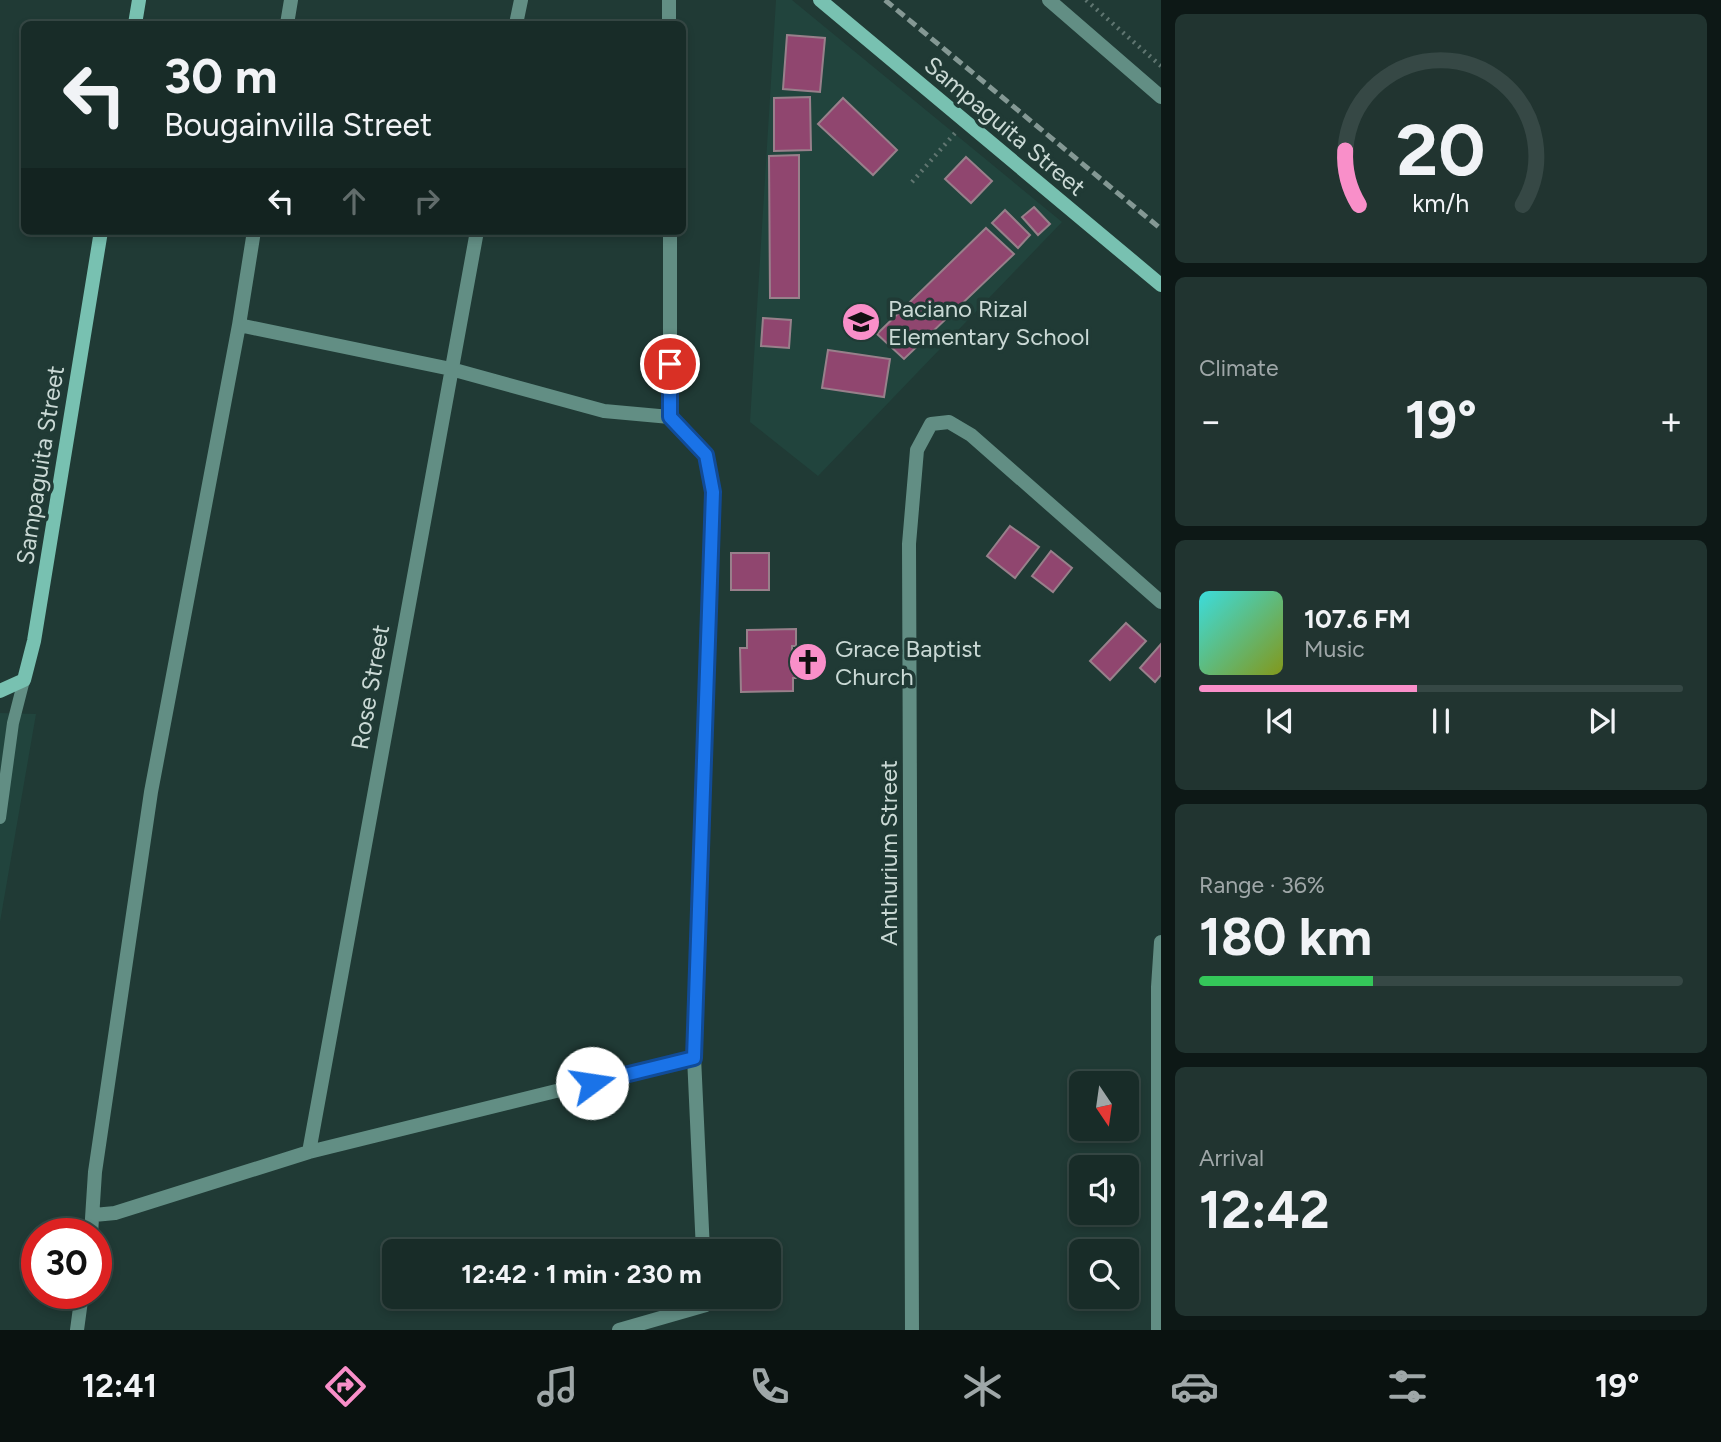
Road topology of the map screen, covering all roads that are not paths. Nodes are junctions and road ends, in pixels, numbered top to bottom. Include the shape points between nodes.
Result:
1 (138, 0) edge
2 (290, 0) edge
3 (521, 0) edge
4 (820, 0) edge
5 (1049, 0) edge
6 (135, 21) edge
7 (287, 21) edge
8 (517, 21) edge
9 (1161, 97) edge
10 (100, 235) edge
11 (253, 235) edge
12 (476, 235) edge
13 (670, 235) edge
14 (1161, 285) edge
15 (239, 326) junction
16 (451, 369) junction
17 (670, 417) junction
18 (1161, 602) edge
19 (24, 680) junction
20 (0, 691) edge
21 (0, 818) edge
22 (1161, 942) edge
23 (1160, 988) edge
24 (694, 1058) junction
25 (309, 1152) junction
26 (94, 1215) junction
27 (94, 1218) edge
28 (702, 1239) edge
29 (80, 1309) edge
30 (682, 1309) edge
31 (77, 1330) edge
32 (619, 1330) edge
33 (912, 1330) edge
34 (1158, 1330) edge

1 - 6 street
2 - 7 street
3 - 8 street
4 - 14 street, Sampaguita Street
5 - 9 street
10 - 19 street, Sampaguita Street
11 - 15 street
12 - 16 street, Rose Street
13 - 17 street
15 - 16 street
15 - 26 street via 152,792 95,1172
16 - 17 street via 604,411
16 - 25 street, Rose Street
17 - 24 street via 706,455 713,492
18 - 33 street, Anthurium Street via 971,435 949,422 931,424 916,450 910,530
19 - 20 street
19 - 21 lane
22 - 23 street
23 - 34 street
24 - 25 street
24 - 28 street
25 - 26 street via 115,1213
26 - 27 street
29 - 31 street
30 - 32 street

